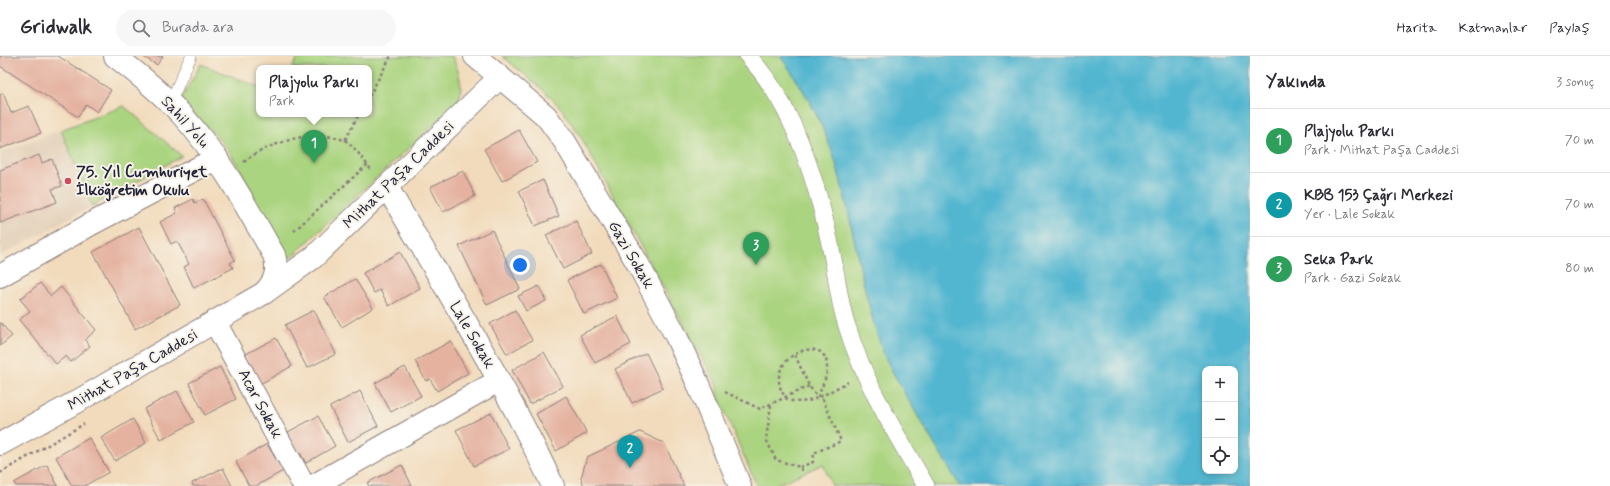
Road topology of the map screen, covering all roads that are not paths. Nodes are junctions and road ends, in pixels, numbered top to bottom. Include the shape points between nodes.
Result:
1 (115, 56) edge
2 (191, 56) edge
3 (475, 56) edge
4 (748, 56) edge
5 (500, 76) junction
6 (170, 103) junction
7 (223, 167) junction
8 (386, 188) junction
9 (286, 266) junction
10 (0, 276) edge
11 (215, 322) junction
12 (498, 381) junction
13 (0, 444) edge
14 (304, 486) edge
15 (312, 486) edge
16 (553, 486) edge
17 (740, 486) edge
18 (926, 486) edge

1 - 6 street, Sahil Yolu
2 - 6 lane
3 - 5 street, Gazi Sokak
4 - 18 street via 768,80 792,125 819,199 846,325 884,412
5 - 8 street, Mithat Paşa Caddesi
5 - 17 street, Gazi Sokak via 556,128 634,258 679,343
6 - 7 street, Sahil Yolu via 182,114
7 - 9 street, Sahil Yolu via 274,255
7 - 10 street via 93,223
8 - 9 street, Mithat Paşa Caddesi via 314,257
8 - 12 street, Lale Sokak
9 - 11 street, Mithat Paşa Caddesi via 264,293
11 - 13 street, Mithat Paşa Caddesi
11 - 14 street, Acar Sokak
12 - 15 street
12 - 16 street, Lale Sokak

